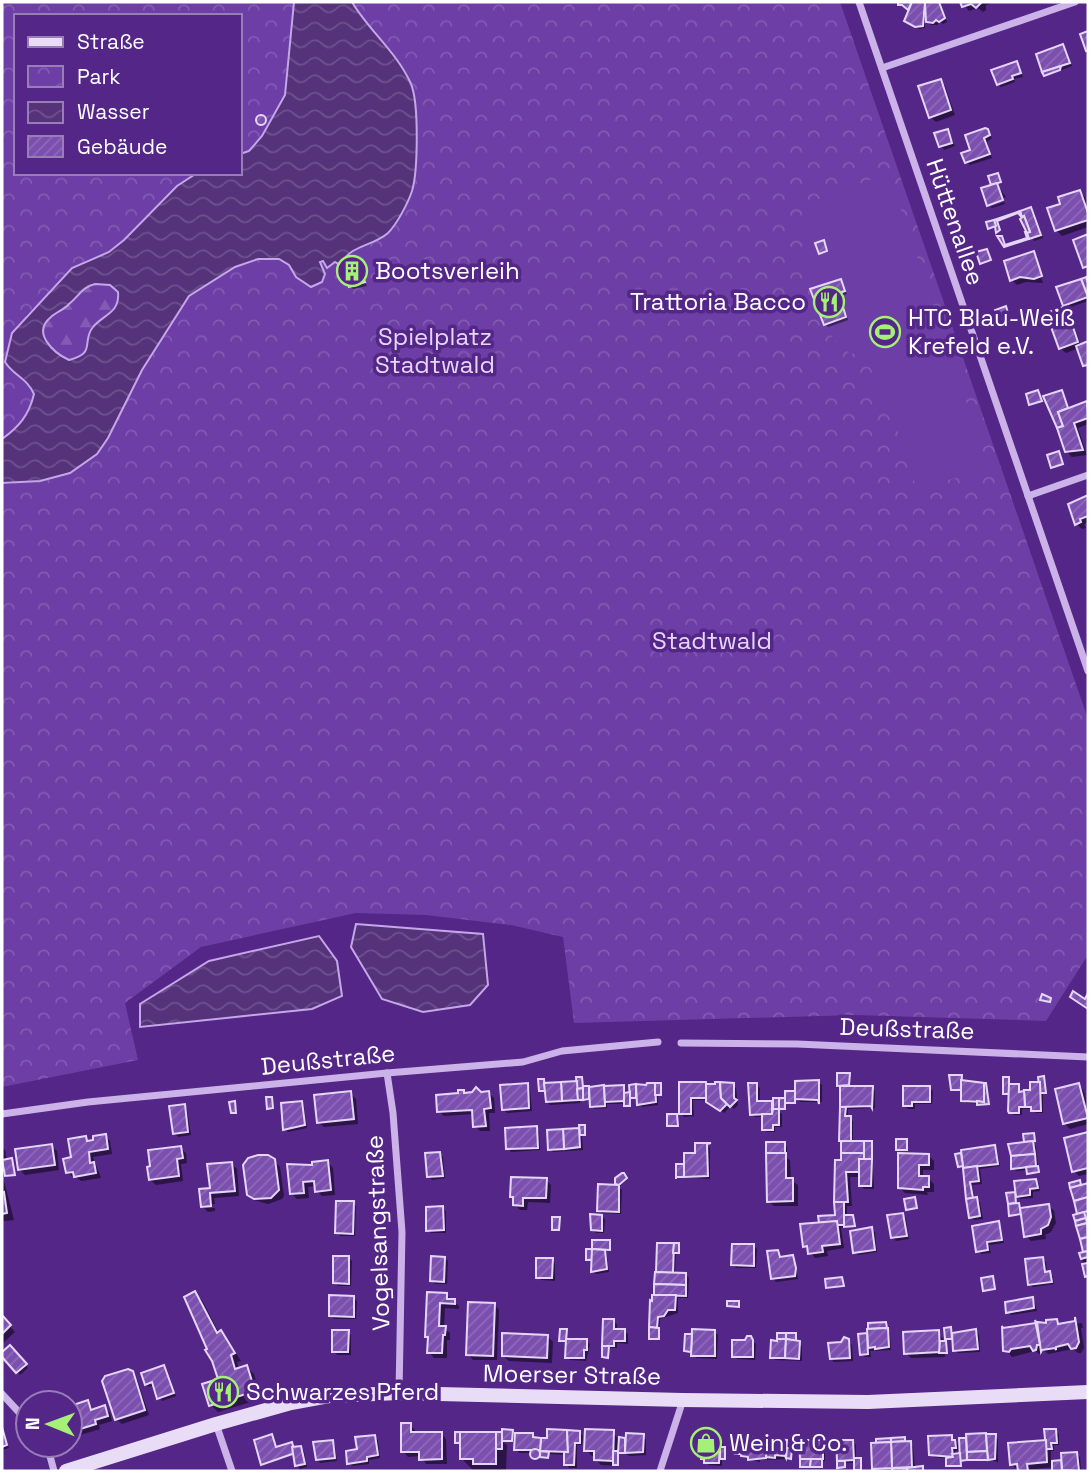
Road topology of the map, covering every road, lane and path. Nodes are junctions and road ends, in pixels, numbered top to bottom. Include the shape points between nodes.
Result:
1 (859, 2) edge
2 (1075, 2) edge
3 (882, 68) junction
4 (1088, 475) edge
5 (1028, 496) junction
6 (1088, 671) edge
7 (658, 1042) dead end
8 (681, 1043) dead end
9 (1088, 1057) edge
10 (387, 1073) junction
11 (2, 1114) edge
12 (1088, 1392) edge
13 (399, 1393) junction
14 (2, 1394) edge
15 (683, 1400) junction
16 (14, 1407) edge
17 (216, 1424) junction
18 (66, 1471) edge
19 (232, 1471) edge
20 (660, 1471) edge

1 - 3 street, Hüttenallee
2 - 3 street
3 - 5 street, Hüttenallee
4 - 5 street
5 - 6 street, Hüttenallee
7 - 10 street, Deußstraße via 562,1051 523,1062
8 - 9 street, Deußstraße
10 - 11 street, Deußstraße
10 - 13 street, Vogelsangstraße via 402,1233
12 - 15 main road, Moerser Straße via 868,1402
13 - 15 main road, Moerser Straße
13 - 17 main road, Moerser Straße via 329,1396
14 - 16 street
15 - 20 street
17 - 18 main road, Moerser Straße
17 - 19 street

